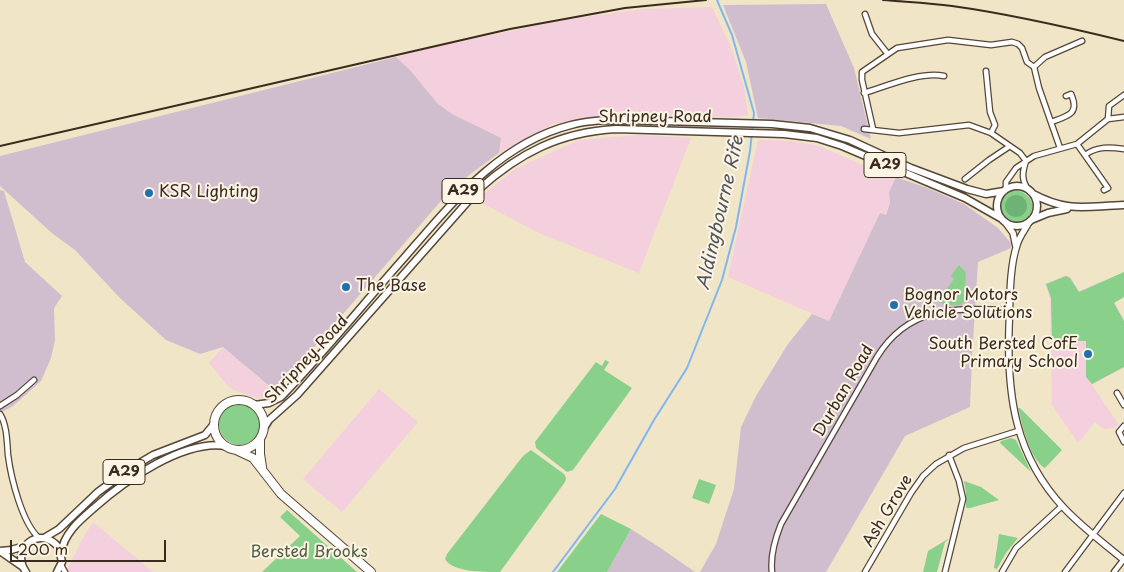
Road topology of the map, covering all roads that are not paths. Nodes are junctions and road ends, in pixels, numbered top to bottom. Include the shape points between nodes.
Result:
1 (865, 14) dead end
2 (1082, 41) dead end
3 (887, 53) junction
4 (1034, 67) junction
5 (986, 71) dead end
6 (944, 76) dead end
7 (864, 93) junction
8 (1066, 96) dead end
9 (1124, 96) edge
10 (1124, 117) edge
11 (1108, 119) junction
12 (1051, 122) junction
13 (864, 128) dead end
14 (873, 129) junction
15 (990, 133) junction
16 (1077, 144) junction
17 (1010, 146) junction
18 (1060, 148) junction
19 (1124, 148) edge
20 (1085, 155) junction
21 (1026, 161) junction
22 (965, 179) dead end
23 (1005, 190) junction
24 (1104, 190) dead end
25 (1031, 192) junction
26 (1124, 206) edge
27 (1073, 208) junction
28 (1003, 220) junction
29 (1030, 221) junction
30 (1016, 247) junction
31 (1010, 310) junction
32 (34, 380) dead end
33 (1117, 393) dead end
34 (254, 405) junction
35 (1124, 405) edge
36 (0, 406) edge
37 (0, 414) edge
38 (214, 424) junction
39 (1124, 426) edge
40 (264, 428) junction
41 (1018, 431) junction
42 (260, 440) junction
43 (1124, 442) edge
44 (226, 446) junction
45 (238, 451) junction
46 (949, 455) junction
47 (263, 469) junction
48 (1124, 493) edge
49 (1062, 506) junction
50 (31, 529) junction
51 (1093, 535) junction
52 (41, 538) junction
53 (27, 544) junction
54 (0, 551) edge
55 (61, 553) junction
56 (1124, 560) edge
57 (61, 565) junction
58 (25, 569) edge
59 (57, 572) edge
60 (66, 572) edge
61 (371, 572) edge
62 (772, 572) edge
63 (865, 572) edge
64 (945, 572) edge
65 (1002, 572) edge
66 (1065, 572) edge
67 (1114, 572) edge

1 - 3 street via 872,34
2 - 4 street via 1045,57
3 - 4 street via 903,46 948,40 991,46 1012,42 1022,48 1027,62
3 - 7 street via 862,72
4 - 12 street
5 - 15 street via 994,122
6 - 7 street via 936,74
7 - 14 street
8 - 12 street via 1071,94 1074,110 1068,116
9 - 11 street via 1109,106
10 - 11 street
11 - 16 street
12 - 18 street
13 - 14 street
14 - 15 street via 899,133 969,125
15 - 17 street
16 - 18 street
16 - 20 street
17 - 21 street
17 - 22 street
18 - 21 street
19 - 20 street via 1100,148
20 - 24 street via 1108,188
21 - 23 street via 1016,168 1006,182
21 - 25 street via 1022,178
23 - 25 main road, Shripney Road via 1018,186
23 - 28 main road via 997,205
23 - 34 main road, Shripney Road / A29 via 986,194 967,189 850,140 803,127 600,120 571,125 498,161 465,190 281,398
25 - 27 main road, Shripney Road
25 - 29 main road via 1036,209
26 - 27 main road, Shripney Road
27 - 29 main road, Shripney Road
28 - 29 main road, Shripney Road via 1019,226
28 - 30 street via 1013,233
28 - 40 main road, Shripney Road / A29 via 964,198 837,144 806,136 616,129 573,134 522,156 488,180
29 - 30 street
30 - 31 street
31 - 41 street via 1009,386
31 - 62 street, Durban Road via 940,311 911,322 892,337 877,357 782,524 774,546
32 - 36 street
33 - 35 street
34 - 38 highway via 246,401 231,402 219,411
34 - 40 highway via 262,415
37 - 50 street via 15,487
38 - 44 highway via 217,437
38 - 52 main road, A29 via 205,435 153,455 131,468 98,492 59,529
39 - 43 street via 1119,432
40 - 42 highway
41 - 46 street, Ash Grove
41 - 49 street via 1040,476
42 - 45 highway via 254,446
42 - 47 highway
44 - 45 highway
44 - 55 main road, A29 via 207,446 179,454 134,477 106,497 71,531 62,544
45 - 47 highway via 254,458
46 - 63 street, Ash Grove via 923,476
46 - 64 street via 963,499
47 - 61 highway via 281,494
48 - 51 street
49 - 51 street
49 - 65 street via 1016,548
50 - 52 street
50 - 53 street
51 - 56 street
51 - 66 street
52 - 53 main road
52 - 55 main road via 56,544
53 - 54 main road
53 - 58 main road via 21,558
54 - 58 main road
55 - 57 main road
56 - 67 street
57 - 59 main road
57 - 60 street

